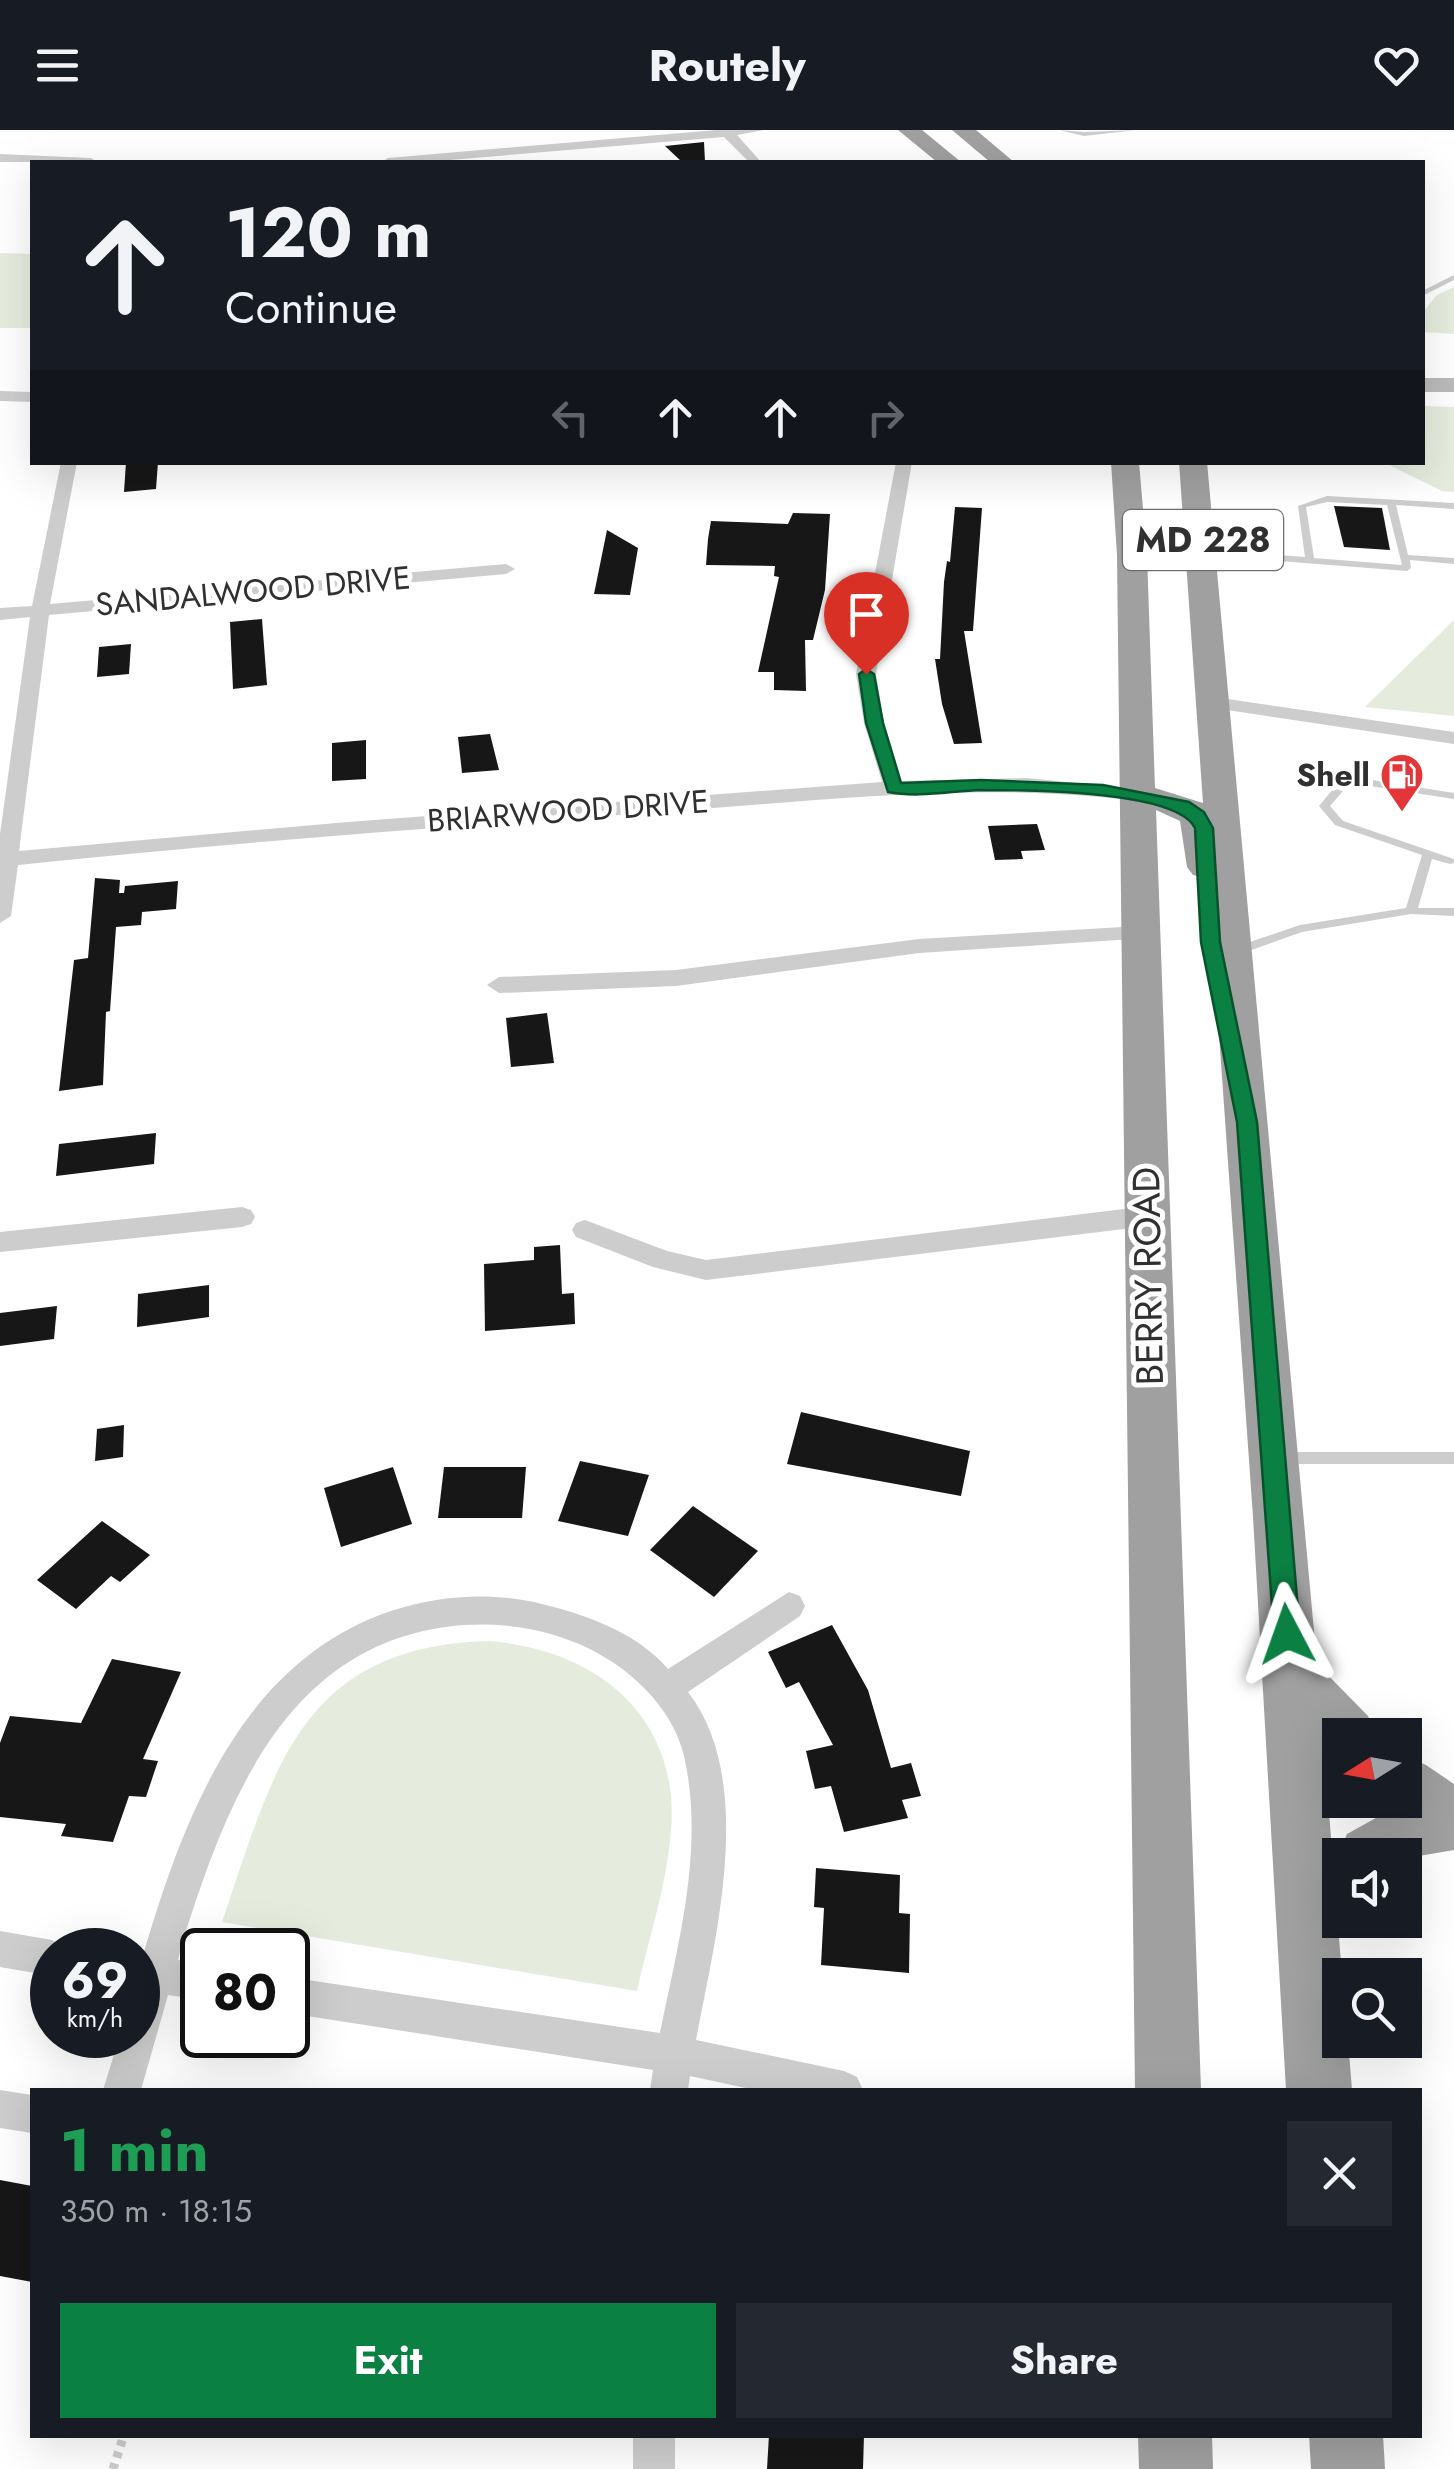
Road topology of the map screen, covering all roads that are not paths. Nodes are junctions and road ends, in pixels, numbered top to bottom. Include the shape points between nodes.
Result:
1 (758, 130) edge
2 (910, 130) edge
3 (963, 130) edge
4 (1062, 130) edge
5 (1134, 130) edge
6 (1117, 131) edge
7 (726, 132) edge
8 (0, 158) edge
9 (46, 160) edge
10 (411, 160) edge
11 (753, 160) edge
12 (948, 160) edge
13 (1001, 160) edge
14 (1454, 277) edge
15 (1425, 292) edge
16 (1425, 385) edge
17 (1454, 385) edge
18 (0, 396) edge
19 (30, 396) edge
20 (67, 465) edge
21 (903, 465) edge
22 (1125, 465) edge
23 (1194, 465) edge
24 (1390, 502) junction
25 (1454, 506) edge
26 (1204, 551) junction
27 (1404, 557) junction
28 (1280, 558) junction
29 (1310, 561) junction
30 (1454, 561) edge
31 (506, 569) dead end
32 (40, 610) junction
33 (0, 614) edge
34 (1214, 704) junction
35 (1454, 738) edge
36 (894, 789) junction
37 (1136, 795) junction
38 (1454, 796) edge
39 (1428, 854) junction
40 (4, 859) edge
41 (1450, 861) dead end
42 (1411, 910) junction
43 (1454, 912) edge
44 (0, 916) edge
45 (1140, 933) junction
46 (1234, 951) junction
47 (499, 985) dead end
48 (1247, 1122) junction
49 (1148, 1216) junction
50 (242, 1217) dead end
51 (585, 1230) dead end
52 (0, 1242) edge
53 (1274, 1458) junction
54 (1454, 1458) edge
55 (789, 1606) dead end
56 (1290, 1674) junction
57 (668, 1688) junction
58 (1332, 1718) edge
59 (1422, 1796) edge
60 (1454, 1820) edge
61 (1393, 1838) edge
62 (1322, 1891) edge
63 (1323, 1938) edge
64 (160, 1943) edge
65 (0, 1949) edge
66 (30, 1954) edge
67 (310, 1999) edge
68 (129, 2058) edge
69 (672, 2072) edge
70 (122, 2088) edge
71 (825, 2088) edge
72 (1168, 2088) edge
73 (1319, 2088) edge
74 (0, 2109) edge
75 (30, 2114) edge
76 (654, 2438) edge
77 (1175, 2438) edge
78 (1346, 2438) edge
79 (654, 2469) edge
80 (1176, 2469) edge
81 (1348, 2469) edge

1 - 7 street
2 - 12 highway
3 - 13 highway
4 - 6 lane
5 - 6 lane
7 - 10 street
7 - 11 street
8 - 9 street
14 - 15 lane
16 - 17 main road
18 - 19 street
20 - 32 street
21 - 36 street via 866,674
22 - 37 highway, BERRY ROAD / MD 228
23 - 26 highway, MD 228
24 - 25 lane
24 - 27 lane
24 - 29 lane via 1327,498 1302,506
26 - 28 lane
26 - 28 lane
26 - 34 highway, MD 228
27 - 29 lane via 1407,568
27 - 30 lane
28 - 29 lane
31 - 32 street, SANDALWOOD DRIVE
32 - 33 street, SANDALWOOD DRIVE
32 - 40 street
34 - 35 street
34 - 46 highway, MD 228
36 - 37 street, BRIARWOOD DRIVE via 1047,786
36 - 40 street, BRIARWOOD DRIVE via 392,822
37 - 45 highway, BERRY ROAD / MD 228
37 - 48 highway via 1183,806 1204,828 1210,942
38 - 39 lane via 1347,778 1324,806 1339,822
39 - 41 lane
39 - 42 lane
40 - 44 street
42 - 43 lane
42 - 46 lane via 1300,929
45 - 47 street via 920,946 676,978
45 - 49 highway, BERRY ROAD / MD 228
46 - 48 highway, MD 228
48 - 53 highway, MD 228
49 - 51 street via 706,1270
49 - 72 highway, BERRY ROAD / MD 228
50 - 52 street
53 - 54 lane
53 - 56 highway, MD 228
55 - 57 street
56 - 58 highway
56 - 62 highway, MD 228
57 - 64 street via 601,1638 526,1612 440,1613 354,1640 270,1712 239,1757
57 - 69 street via 698,1748 709,1802 702,1905
59 - 60 highway
60 - 61 highway via 1420,1824
63 - 73 highway, MD 228
65 - 66 street
67 - 69 street
68 - 70 street
69 - 71 street
74 - 75 street
76 - 79 street
77 - 80 highway
78 - 81 highway

